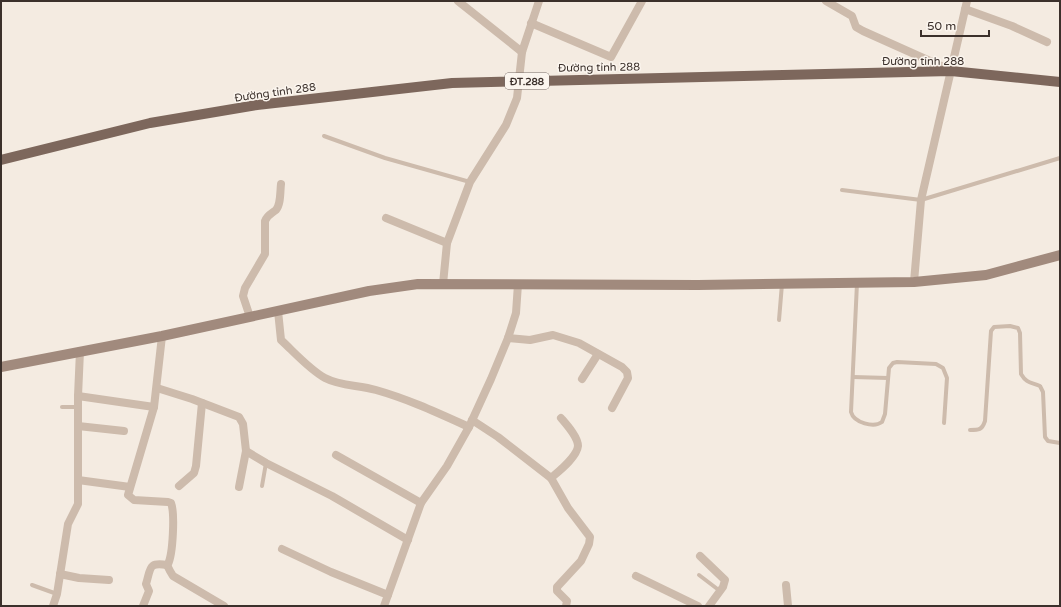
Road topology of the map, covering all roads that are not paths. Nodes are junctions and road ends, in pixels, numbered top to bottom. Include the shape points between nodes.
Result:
1 (642, 1) edge
2 (463, 2) edge
3 (830, 2) edge
4 (535, 3) edge
5 (966, 5) edge
6 (531, 23) junction
7 (1047, 42) dead end
8 (522, 52) junction
9 (951, 71) junction
10 (520, 81) junction
11 (1060, 82) edge
12 (324, 136) dead end
13 (1060, 158) edge
14 (1, 160) edge
15 (470, 182) junction
16 (281, 184) dead end
17 (842, 190) dead end
18 (921, 200) junction
19 (386, 218) dead end
20 (447, 243) junction
21 (1060, 255) edge
22 (914, 282) junction
23 (782, 283) junction
24 (857, 283) junction
25 (443, 284) junction
26 (518, 284) junction
27 (278, 311) junction
28 (250, 317) junction
29 (779, 320) dead end
30 (162, 336) junction
31 (508, 338) junction
32 (80, 351) junction
33 (598, 354) junction
34 (1, 367) edge
35 (853, 377) junction
36 (888, 378) junction
37 (582, 379) dead end
38 (157, 388) junction
39 (78, 396) junction
40 (202, 403) junction
41 (78, 406) junction
42 (62, 407) dead end
43 (154, 407) junction
44 (612, 408) dead end
45 (561, 418) dead end
46 (944, 423) dead end
47 (471, 424) junction
48 (78, 426) junction
49 (124, 430) dead end
50 (970, 430) dead end
51 (1060, 443) edge
52 (246, 451) junction
53 (336, 455) dead end
54 (266, 463) junction
55 (551, 478) junction
56 (78, 480) junction
57 (179, 486) dead end
58 (262, 486) dead end
59 (130, 487) junction
60 (239, 487) dead end
61 (421, 503) junction
62 (408, 540) junction
63 (282, 549) dead end
64 (700, 556) dead end
65 (167, 565) junction
66 (60, 574) junction
67 (698, 575) dead end
68 (636, 576) dead end
69 (109, 580) dead end
70 (32, 585) dead end
71 (786, 585) dead end
72 (720, 591) junction
73 (57, 594) junction
74 (388, 595) junction
75 (53, 606) edge
76 (143, 606) edge
77 (224, 606) edge
78 (384, 606) edge
79 (566, 606) edge
80 (698, 606) edge
81 (709, 606) edge
82 (788, 606) edge

1 - 6 street via 611,57
2 - 8 street
3 - 9 street via 852,16 856,27 863,31
4 - 6 street
5 - 7 street
5 - 9 street
6 - 8 street
8 - 10 street
9 - 10 main road, Đường tỉnh 288 / ĐT.288
9 - 11 main road, Đường tỉnh 288 / ĐT.288
9 - 18 street
10 - 14 main road, Đường tỉnh 288 / ĐT.288 via 452,83 257,106 150,123
10 - 15 street via 517,98 506,125
12 - 15 lane via 385,158
13 - 18 lane
15 - 20 street
16 - 28 street via 277,209 266,217 265,221 265,254 243,296
17 - 18 lane
18 - 22 street
19 - 20 street
20 - 25 street
21 - 22 street via 986,274
22 - 24 street
23 - 24 street
23 - 26 street
23 - 29 lane
24 - 35 lane
25 - 26 street
25 - 27 street via 418,284 369,292
26 - 31 street via 516,313
27 - 28 street
27 - 47 street via 281,340 325,378 374,389
28 - 30 street
30 - 32 street
30 - 38 street
31 - 33 street via 530,340 553,335 579,343
31 - 47 street
32 - 34 street
32 - 39 street
33 - 37 street
33 - 44 street via 627,372 628,378
35 - 36 lane
35 - 36 lane via 852,416 858,421 876,424 882,422 885,414
36 - 46 lane via 890,366 897,362 936,364 944,368 947,378
38 - 40 street
38 - 43 street
39 - 41 street
39 - 43 street
40 - 52 street via 239,417 243,424
40 - 57 street via 196,466 194,473
41 - 42 lane
41 - 48 street
43 - 59 street
45 - 55 street via 578,446 570,460
47 - 55 street via 498,437
47 - 61 street
48 - 49 street
48 - 56 street
50 - 51 lane via 982,428 985,421 991,331 994,327 1010,326 1018,328 1020,333 1021,374 1024,380 1040,386 1043,392 1045,437 1048,442
52 - 54 street
52 - 60 street
53 - 61 street
54 - 58 lane
54 - 62 street via 332,496
55 - 79 street via 568,508 590,537 581,561 557,587 557,591 567,601
56 - 59 street
56 - 66 street via 78,504 68,524
59 - 65 street via 128,495 134,500 171,503 172,547
61 - 62 street
62 - 74 street
63 - 74 street
64 - 72 street via 725,580
65 - 76 street via 152,566 146,584 149,591
65 - 77 street via 174,576
66 - 69 street
66 - 73 street
67 - 72 lane
68 - 80 street
70 - 73 lane
71 - 82 street
72 - 81 street
73 - 75 street
74 - 78 street

